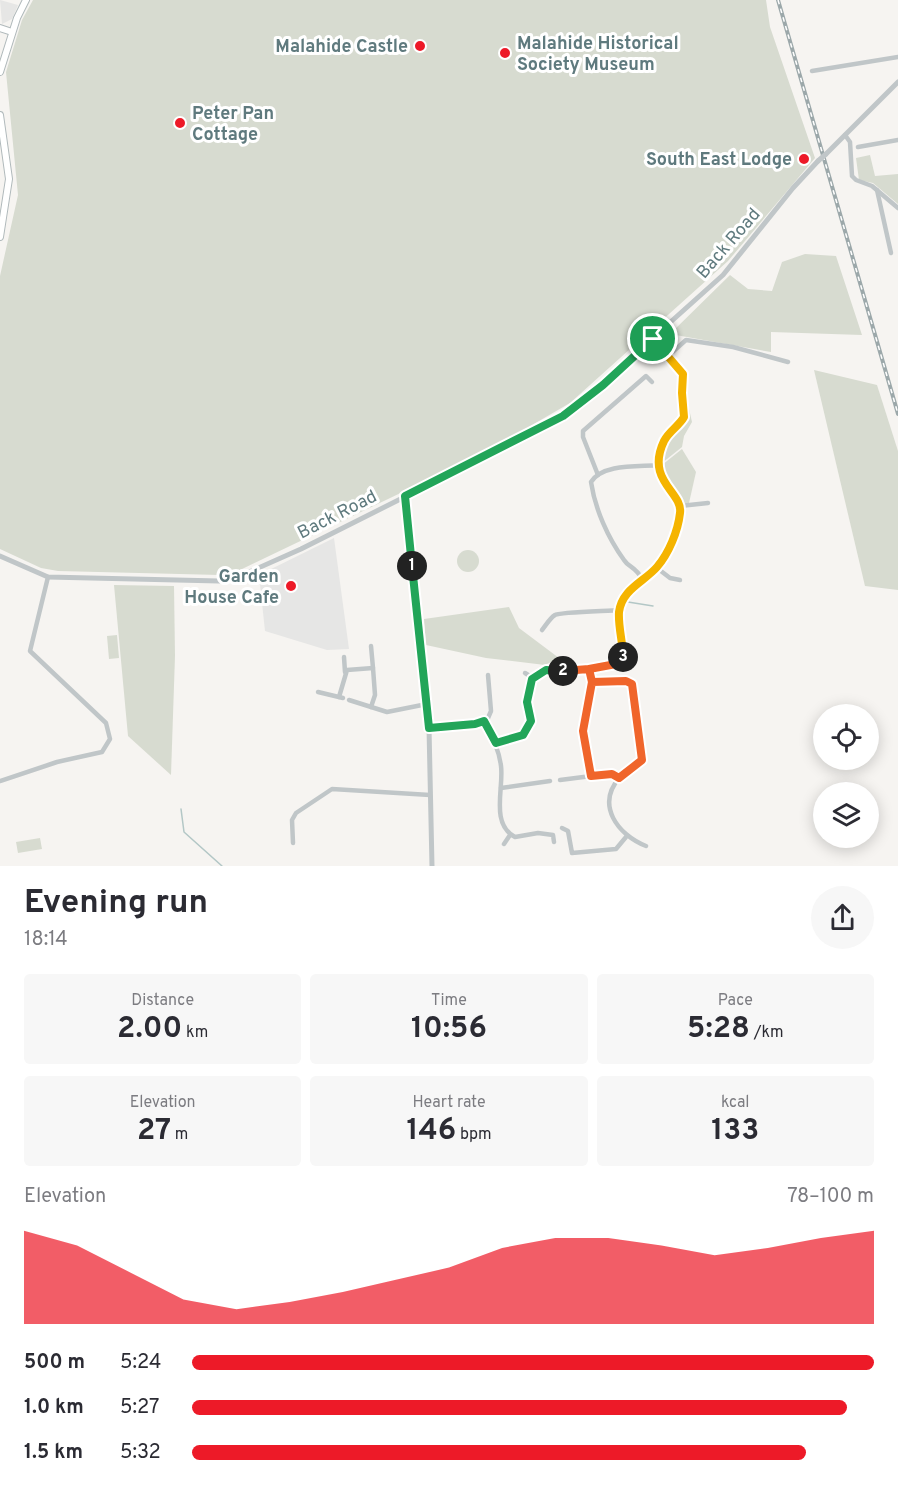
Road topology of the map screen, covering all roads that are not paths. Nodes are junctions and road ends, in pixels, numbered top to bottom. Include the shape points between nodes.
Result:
1 (26, 0) edge
2 (0, 28) edge
3 (12, 32) junction
4 (898, 57) edge
5 (812, 71) dead end
6 (0, 72) edge
7 (898, 82) edge
8 (0, 115) edge
9 (845, 135) junction
10 (898, 140) edge
11 (858, 147) dead end
12 (877, 190) junction
13 (898, 208) edge
14 (0, 237) edge
15 (891, 253) dead end
16 (653, 339) junction
17 (668, 356) junction
18 (788, 362) dead end
19 (652, 382) dead end
20 (659, 465) junction
21 (598, 475) junction
22 (405, 496) junction
23 (708, 503) dead end
24 (680, 506) junction
25 (0, 556) edge
26 (657, 568) junction
27 (48, 577) junction
28 (642, 579) junction
29 (680, 580) dead end
30 (619, 610) junction
31 (539, 621) dead end
32 (371, 646) dead end
33 (344, 657) dead end
34 (621, 661) junction
35 (633, 662) dead end
36 (373, 668) junction
37 (589, 669) junction
38 (345, 672) junction
39 (525, 673) dead end
40 (488, 675) dead end
41 (533, 678) junction
42 (592, 682) junction
43 (318, 692) dead end
44 (344, 699) junction
45 (427, 704) junction
46 (371, 707) junction
47 (484, 721) junction
48 (429, 728) junction
49 (496, 743) junction
50 (591, 776) junction
51 (619, 778) junction
52 (560, 780) dead end
53 (0, 781) edge
54 (550, 781) dead end
55 (501, 788) junction
56 (430, 795) junction
57 (562, 828) dead end
58 (510, 835) junction
59 (626, 837) junction
60 (554, 842) dead end
61 (293, 843) dead end
62 (504, 844) dead end
63 (646, 846) dead end
64 (432, 866) edge

1 - 3 main road
2 - 3 main road
3 - 6 main road
4 - 5 street
7 - 9 street, Back Road
8 - 14 main road via 9,179
9 - 12 street via 850,145 852,176
9 - 16 street, Back Road, bridge via 788,193 723,275
10 - 11 street
12 - 13 street
12 - 15 street
16 - 17 street
16 - 22 street, Back Road via 563,416
17 - 18 street via 686,340 733,347
17 - 20 street via 683,374 685,414 664,442
19 - 21 street via 646,375 583,431
20 - 21 street via 617,468
20 - 24 street via 665,485
21 - 28 street via 591,484 603,523 625,562 633,565
22 - 27 street, Back Road via 233,578 219,581
22 - 45 street
23 - 24 street
24 - 26 street via 670,546
25 - 27 street, Back Road
26 - 28 street
26 - 29 street
27 - 53 street via 31,652 106,723 110,739 102,752
28 - 30 street via 630,590
30 - 31 street via 562,612 554,615 544,628
30 - 34 street via 624,654
32 - 36 street
33 - 38 street
34 - 35 street
34 - 37 street
36 - 38 street
36 - 46 street via 375,695
37 - 41 street via 546,670
37 - 42 street
38 - 44 street
39 - 41 street
40 - 47 street via 491,711
41 - 49 street via 527,702 530,726 523,735
42 - 50 street via 583,731
42 - 51 street via 626,681 634,689 642,760
43 - 44 street
44 - 46 street
45 - 46 street via 387,712
45 - 48 street
47 - 48 street
47 - 49 street
48 - 56 street
49 - 55 street
50 - 51 street via 612,774
50 - 52 street
51 - 59 street via 610,808 615,824
54 - 55 street
55 - 58 street via 500,814
56 - 61 street via 332,789 297,813 292,820
56 - 64 street
57 - 59 street via 568,831 572,853 616,849
58 - 60 street via 553,835
58 - 62 street
59 - 63 street

